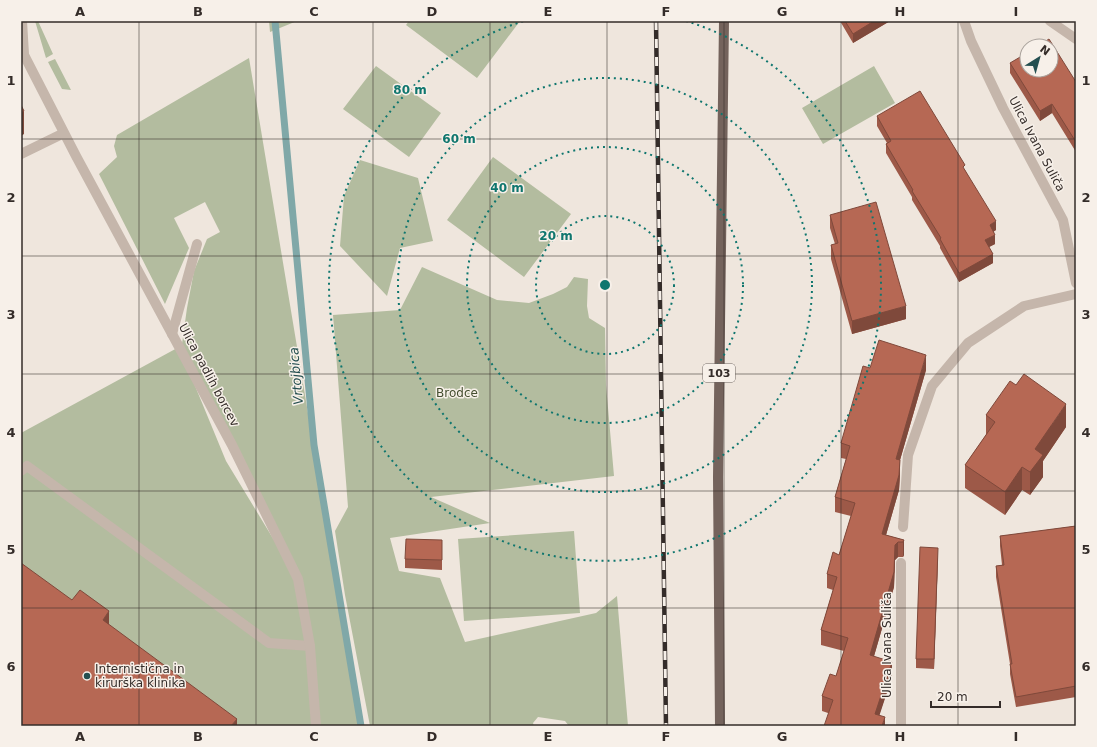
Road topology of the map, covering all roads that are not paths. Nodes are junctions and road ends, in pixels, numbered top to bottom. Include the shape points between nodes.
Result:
1 (22, 21) edge
2 (724, 21) edge
3 (964, 21) edge
4 (1054, 22) edge
5 (1076, 39) edge
6 (22, 52) edge
7 (64, 133) junction
8 (21, 154) edge
9 (197, 244) dead end
10 (1076, 283) edge
11 (1076, 294) edge
12 (172, 334) junction
13 (21, 470) edge
14 (903, 527) dead end
15 (901, 563) dead end
16 (310, 646) junction
17 (316, 726) edge
18 (720, 726) edge
19 (901, 726) edge

1 - 6 street, Ulica padlih borcev
2 - 18 main road, 103 via 718,477
3 - 10 street, Ulica Ivana Suliča via 1003,108 1063,220
4 - 5 street
6 - 7 street, Ulica padlih borcev
7 - 8 street
7 - 12 street, Ulica padlih borcev
9 - 12 street
11 - 14 street via 1024,306 968,343 932,386 908,455
12 - 16 street, Ulica padlih borcev via 232,445 298,579
13 - 16 street via 27,466 269,643
15 - 19 street, Ulica Ivana Suliča
16 - 17 street, Ulica padlih borcev

